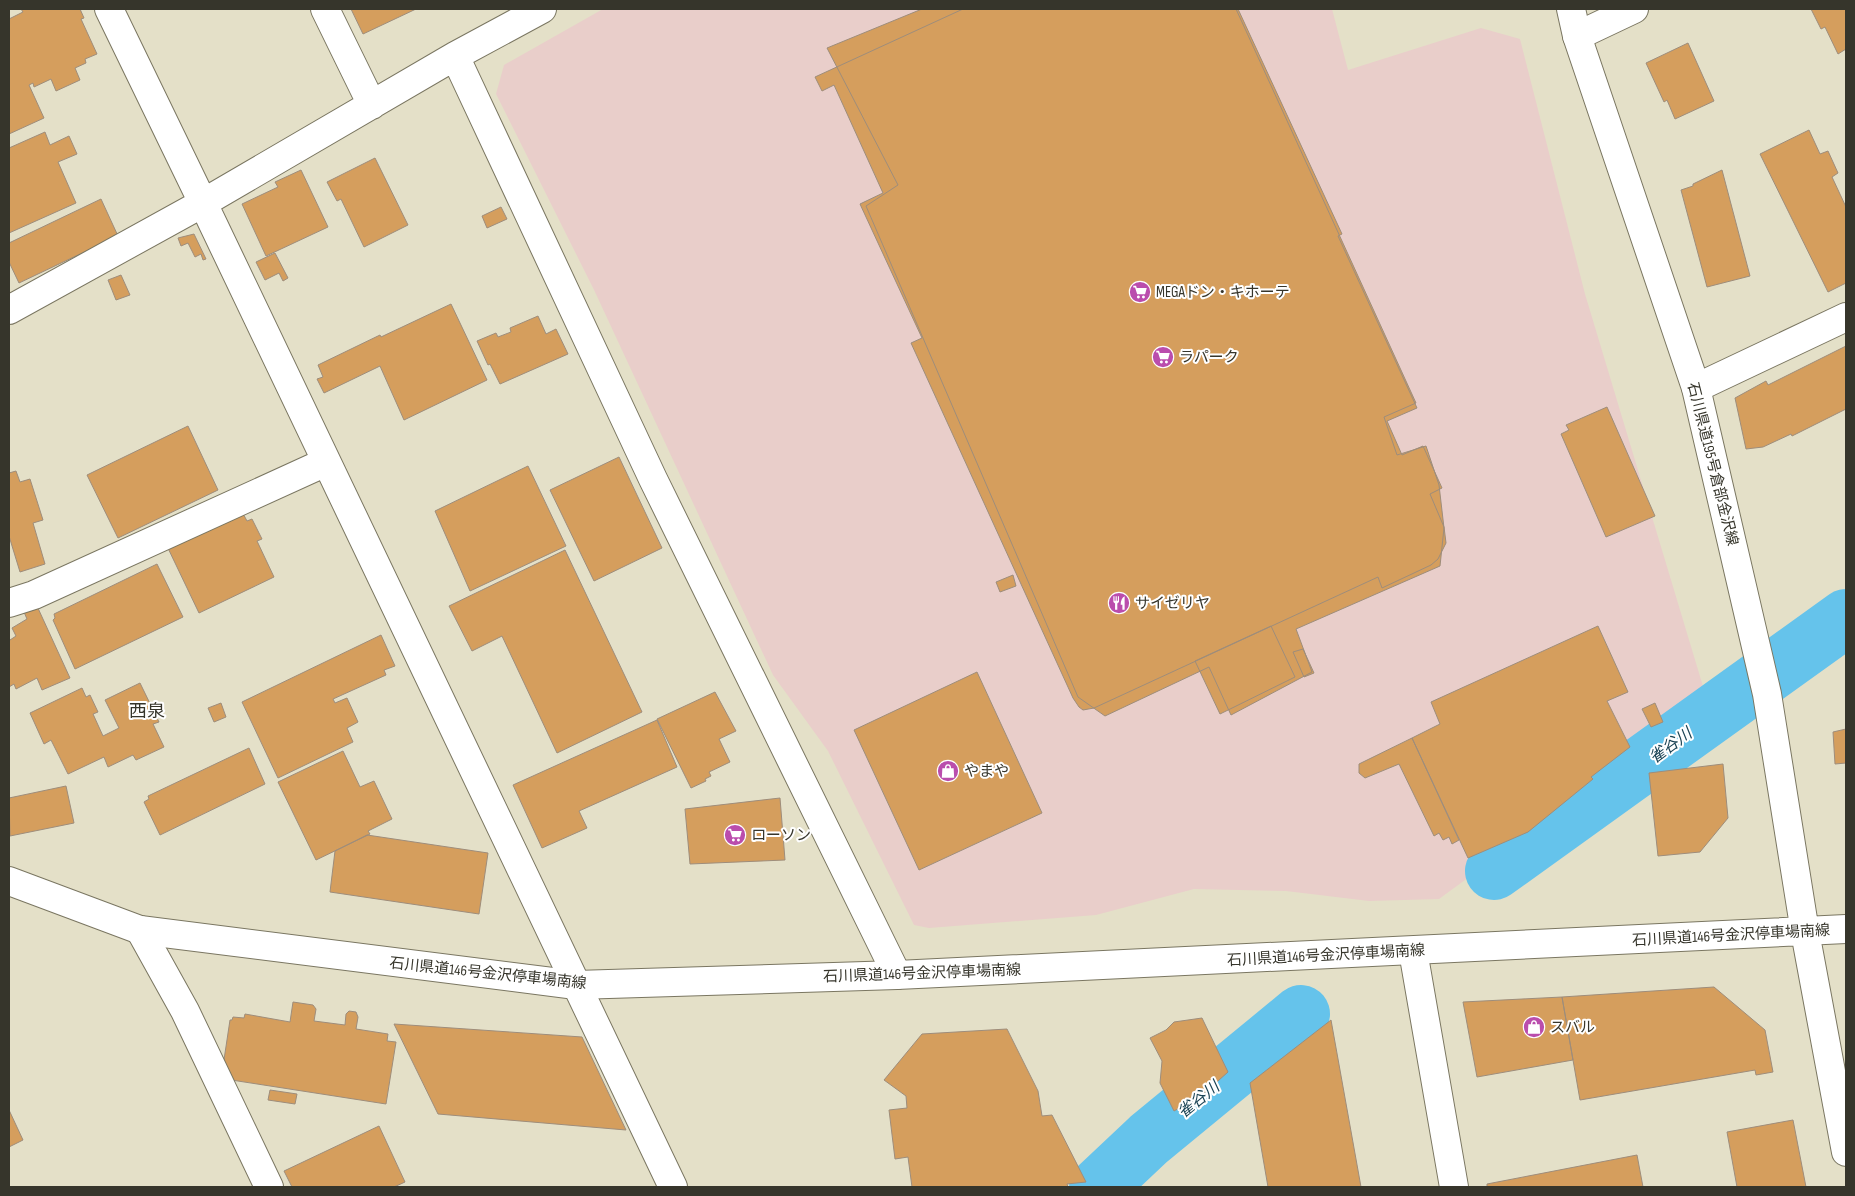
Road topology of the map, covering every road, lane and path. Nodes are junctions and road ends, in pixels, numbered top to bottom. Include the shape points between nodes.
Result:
1 (109, 9) edge
2 (325, 9) edge
3 (542, 9) edge
4 (1571, 9) edge
5 (1634, 9) edge
6 (1577, 36) junction
7 (455, 56) junction
8 (372, 105) junction
9 (203, 203) junction
10 (9, 310) edge
11 (1846, 317) edge
12 (1696, 388) junction
13 (326, 462) junction
14 (9, 603) edge
15 (9, 881) edge
16 (1846, 929) edge
17 (140, 930) junction
18 (1805, 932) junction
19 (1413, 950) junction
20 (896, 976) junction
21 (576, 985) junction
22 (1846, 1152) edge
23 (269, 1187) edge
24 (673, 1187) edge
25 (1454, 1187) edge

1 - 9 street
2 - 8 street
3 - 7 street
4 - 6 street, 石川県道195号倉部金沢線
5 - 6 street
6 - 12 street, 石川県道195号倉部金沢線
7 - 8 street
7 - 20 street via 653,479
8 - 9 street
9 - 10 street
9 - 13 street
11 - 12 street
12 - 18 street, 石川県道195号倉部金沢線 via 1767,694
13 - 14 street via 34,596
13 - 21 street
15 - 17 street, 石川県道146号金沢停車場南線
16 - 18 street, 石川県道146号金沢停車場南線
17 - 21 street, 石川県道146号金沢停車場南線
17 - 23 street via 185,1011
18 - 19 street, 石川県道146号金沢停車場南線
18 - 22 street, 石川県道195号倉部金沢線
19 - 20 street, 石川県道146号金沢停車場南線
19 - 25 street
20 - 21 street, 石川県道146号金沢停車場南線
21 - 24 street

